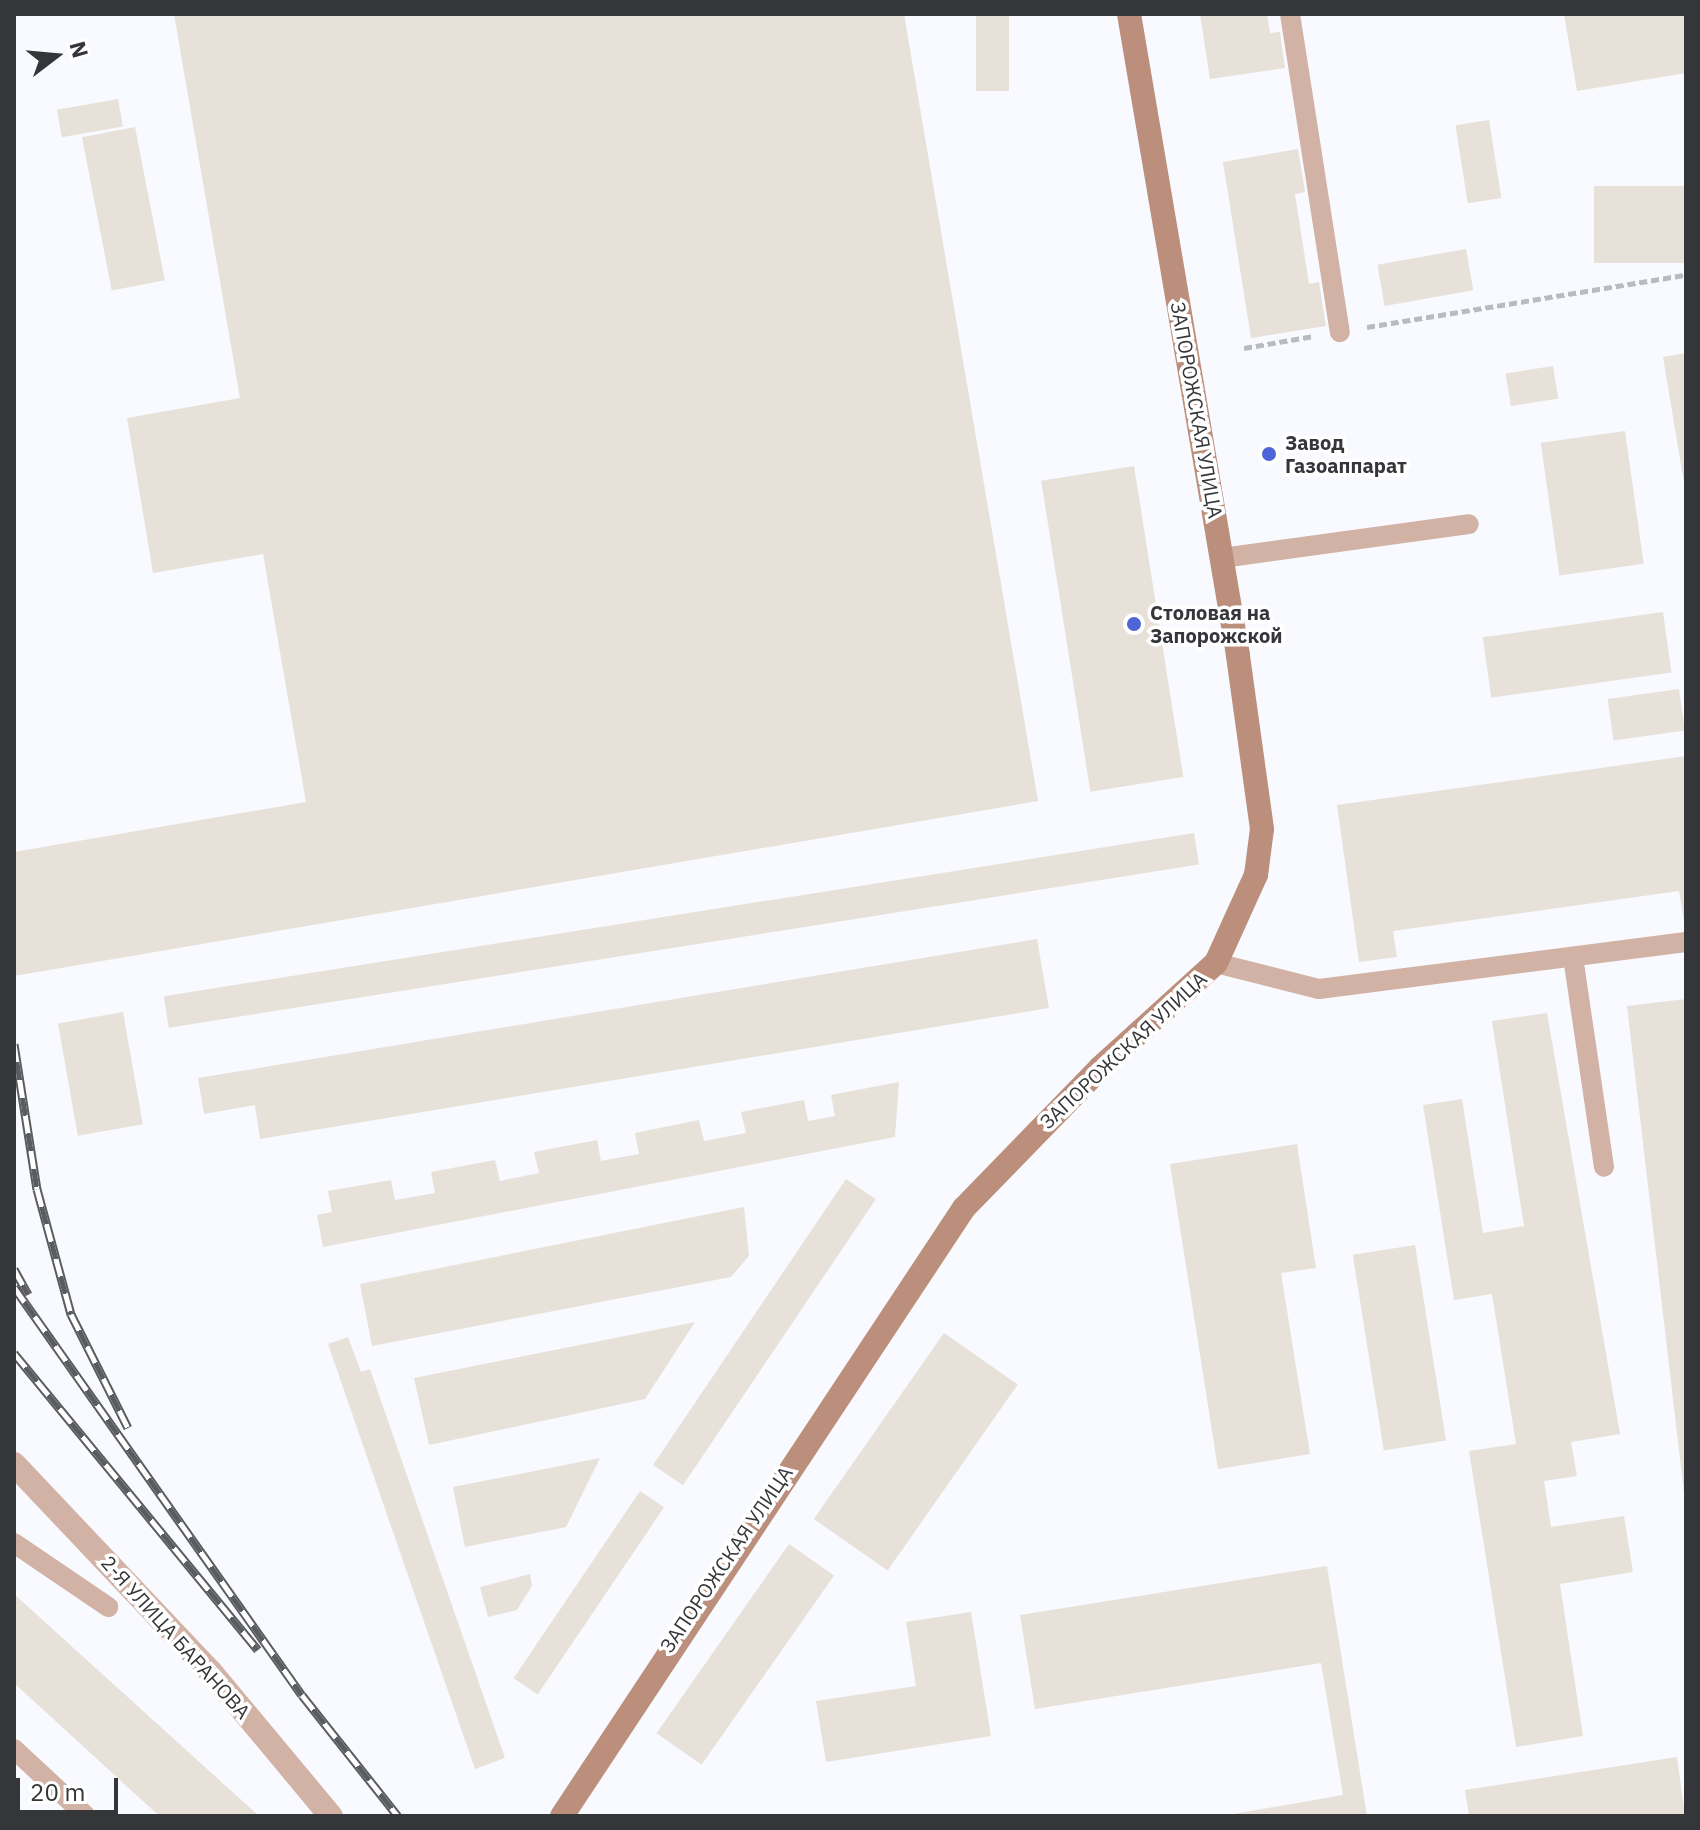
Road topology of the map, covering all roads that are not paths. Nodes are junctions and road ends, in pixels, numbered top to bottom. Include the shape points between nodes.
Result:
1 (1129, 14) edge
2 (1290, 14) edge
3 (1340, 332) road end
4 (1469, 524) dead end
5 (1222, 558) junction
6 (1686, 942) edge
7 (1573, 957) junction
8 (1216, 963) junction
9 (1604, 1167) dead end
10 (14, 1464) edge
11 (14, 1543) edge
12 (108, 1607) dead end
13 (14, 1749) edge
14 (86, 1816) edge
15 (331, 1816) edge
16 (562, 1816) edge

1 - 5 main road, ЗАПОРОЖСКАЯ УЛИЦА
2 - 3 lane
4 - 5 lane
5 - 8 main road, ЗАПОРОЖСКАЯ УЛИЦА via 1262,829 1256,875
6 - 7 lane
7 - 8 lane via 1319,989
7 - 9 lane
8 - 16 main road, ЗАПОРОЖСКАЯ УЛИЦА via 1100,1068 964,1208 713,1576
10 - 15 street, 2-Я УЛИЦА БАРАНОВА via 210,1671
11 - 12 lane
13 - 14 lane

